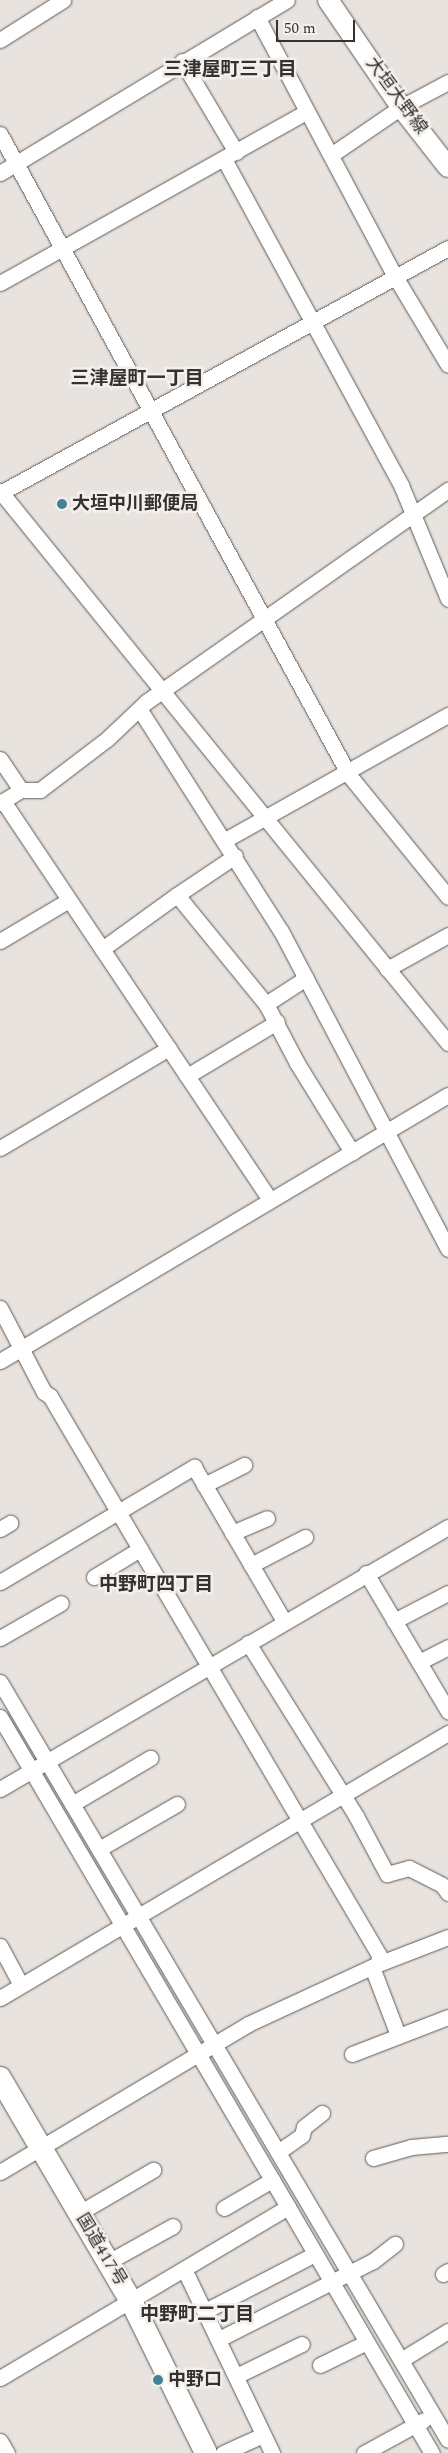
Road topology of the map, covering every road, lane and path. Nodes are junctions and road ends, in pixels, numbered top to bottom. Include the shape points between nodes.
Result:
1 (63, 0) edge
2 (287, 0) edge
3 (328, 0) edge
4 (257, 17) junction
5 (0, 40) edge
6 (182, 61) junction
7 (448, 82) edge
8 (401, 107) junction
9 (306, 112) junction
10 (0, 134) edge
11 (331, 155) junction
12 (230, 156) junction
13 (17, 165) junction
14 (448, 167) edge
15 (0, 173) edge
16 (64, 248) junction
17 (448, 248) edge
18 (396, 278) junction
19 (0, 283) edge
20 (312, 324) junction
21 (448, 365) edge
22 (152, 412) junction
23 (448, 490) edge
24 (0, 492) edge
25 (415, 512) junction
26 (448, 599) edge
27 (266, 620) junction
28 (162, 691) junction
29 (140, 710) junction
30 (448, 715) edge
31 (0, 760) edge
32 (348, 771) junction
33 (21, 790) junction
34 (1, 802) edge
35 (263, 817) junction
36 (225, 840) junction
37 (235, 856) junction
38 (177, 895) junction
39 (448, 897) edge
40 (69, 900) junction
41 (448, 935) edge
42 (0, 940) edge
43 (102, 949) junction
44 (387, 969) junction
45 (306, 978) junction
46 (266, 1004) junction
47 (277, 1022) junction
48 (448, 1043) edge
49 (169, 1048) junction
50 (187, 1076) junction
51 (448, 1095) edge
52 (386, 1132) junction
53 (0, 1148) edge
54 (352, 1152) junction
55 (270, 1200) junction
56 (448, 1249) edge
57 (0, 1308) edge
58 (20, 1348) junction
59 (0, 1360) edge
60 (244, 1465) dead end
61 (204, 1485) junction
62 (118, 1512) junction
63 (267, 1518) dead end
64 (448, 1527) edge
65 (232, 1532) junction
66 (304, 1537) dead end
67 (140, 1549) junction
68 (251, 1565) junction
69 (366, 1573) junction
70 (94, 1577) dead end
71 (0, 1582) edge
72 (448, 1593) edge
73 (60, 1603) dead end
74 (284, 1621) junction
75 (394, 1621) junction
76 (0, 1638) edge
77 (248, 1643) junction
78 (448, 1647) edge
79 (419, 1662) junction
80 (209, 1666) junction
81 (0, 1682) edge
82 (448, 1711) edge
83 (2, 1723) edge
84 (448, 1733) edge
85 (150, 1758) dead end
86 (39, 1766) junction
87 (0, 1790) edge
88 (341, 1795) junction
89 (72, 1804) junction
90 (177, 1804) dead end
91 (300, 1820) junction
92 (99, 1849) junction
93 (448, 1893) edge
94 (130, 1920) junction
95 (448, 1937) edge
96 (0, 1946) edge
97 (375, 1965) junction
98 (21, 1985) junction
99 (0, 1998) edge
100 (448, 2016) edge
101 (398, 2035) junction
102 (206, 2048) junction
103 (352, 2054) dead end
104 (0, 2078) edge
105 (322, 2113) dead end
106 (448, 2144) edge
107 (41, 2148) junction
108 (278, 2152) junction
109 (373, 2158) dead end
110 (153, 2170) dead end
111 (0, 2172) edge
112 (272, 2180) junction
113 (288, 2207) junction
114 (224, 2208) dead end
115 (79, 2214) junction
116 (173, 2226) dead end
117 (395, 2244) dead end
118 (315, 2254) junction
119 (108, 2262) junction
120 (184, 2268) junction
121 (340, 2278) junction
122 (132, 2301) junction
123 (205, 2311) junction
124 (448, 2331) edge
125 (218, 2339) junction
126 (368, 2342) junction
127 (302, 2344) dead end
128 (401, 2360) junction
129 (320, 2365) dead end
130 (236, 2376) junction
131 (0, 2378) edge
132 (424, 2419) junction
133 (263, 2435) junction
134 (448, 2440) edge
135 (0, 2441) edge
136 (7, 2453) edge
137 (206, 2453) edge
138 (223, 2453) edge
139 (272, 2453) edge
140 (364, 2453) edge
141 (432, 2453) edge

1 - 5 street
2 - 4 street
3 - 8 main road, 大垣大野線
4 - 6 street
4 - 9 street
6 - 12 street
6 - 13 street
7 - 8 street
8 - 11 street
8 - 14 main road, 大垣大野線
9 - 11 street
9 - 12 street
10 - 13 street
11 - 18 street
12 - 16 street
12 - 20 street
13 - 15 street
13 - 16 street
16 - 19 street
16 - 22 street
17 - 18 street
18 - 20 street
18 - 21 street
20 - 22 street
20 - 25 street
22 - 24 street
22 - 27 street
23 - 25 street
24 - 28 street
25 - 26 street
25 - 27 street
27 - 28 street
27 - 32 street
28 - 29 street
28 - 35 street
29 - 33 street via 40,790
29 - 36 street
30 - 32 street
31 - 33 street
32 - 35 street
32 - 39 street
33 - 34 street
34 - 40 street
35 - 36 street
35 - 44 street
36 - 37 street
37 - 38 street
37 - 45 street
38 - 43 street
38 - 46 street
40 - 42 street
40 - 43 street
41 - 44 street
43 - 49 street
44 - 48 street
45 - 46 street
45 - 52 street
46 - 47 street
47 - 50 street
47 - 54 street via 297,1063
49 - 50 street
49 - 53 street
50 - 55 street
51 - 52 street
52 - 54 street
52 - 56 street
54 - 55 street
55 - 58 street
57 - 58 street
58 - 59 street
58 - 62 street
60 - 61 street
61 - 62 street via 194,1467
61 - 65 street
62 - 67 street
62 - 71 street
63 - 65 street
64 - 69 street
65 - 68 street
66 - 68 street
67 - 70 street
67 - 80 street
68 - 74 street
69 - 74 street
69 - 75 street
72 - 75 street
73 - 76 street
74 - 77 street
75 - 79 street
77 - 80 street
77 - 88 street
78 - 79 street
79 - 82 street
80 - 86 street
80 - 91 street
81 - 86 street
83 - 86 street
84 - 88 street
85 - 89 street
86 - 87 street
86 - 89 street
86 - 94 street
88 - 91 street
88 - 93 street via 388,1874 408,1868 442,1884
89 - 92 street
90 - 92 street
91 - 94 street
91 - 97 street via 379,1955
92 - 94 street
94 - 98 street
94 - 102 street
95 - 97 street
96 - 98 street
97 - 101 street
97 - 102 street
98 - 99 street
100 - 101 street
101 - 103 street
102 - 107 street
102 - 108 street
102 - 112 street
104 - 107 highway, 国道417号
105 - 108 street via 304,2127 302,2135
106 - 109 street via 411,2147
107 - 111 street
107 - 115 highway, 国道417号
108 - 121 street
110 - 115 street
112 - 113 street
112 - 114 street
113 - 118 street
113 - 120 street
115 - 119 highway, 国道417号
116 - 119 street
117 - 121 street via 372,2268
118 - 121 street
118 - 123 street
119 - 122 highway, 国道417号
120 - 122 street
120 - 123 street
121 - 125 street
121 - 126 street
121 - 128 street
122 - 131 street
122 - 137 highway, 国道417号
123 - 125 street
124 - 128 street
125 - 130 street
126 - 129 street
126 - 132 street
127 - 130 street
128 - 132 street
130 - 133 street
132 - 134 street
132 - 140 street
132 - 141 street
133 - 138 street
133 - 139 street
135 - 136 street

